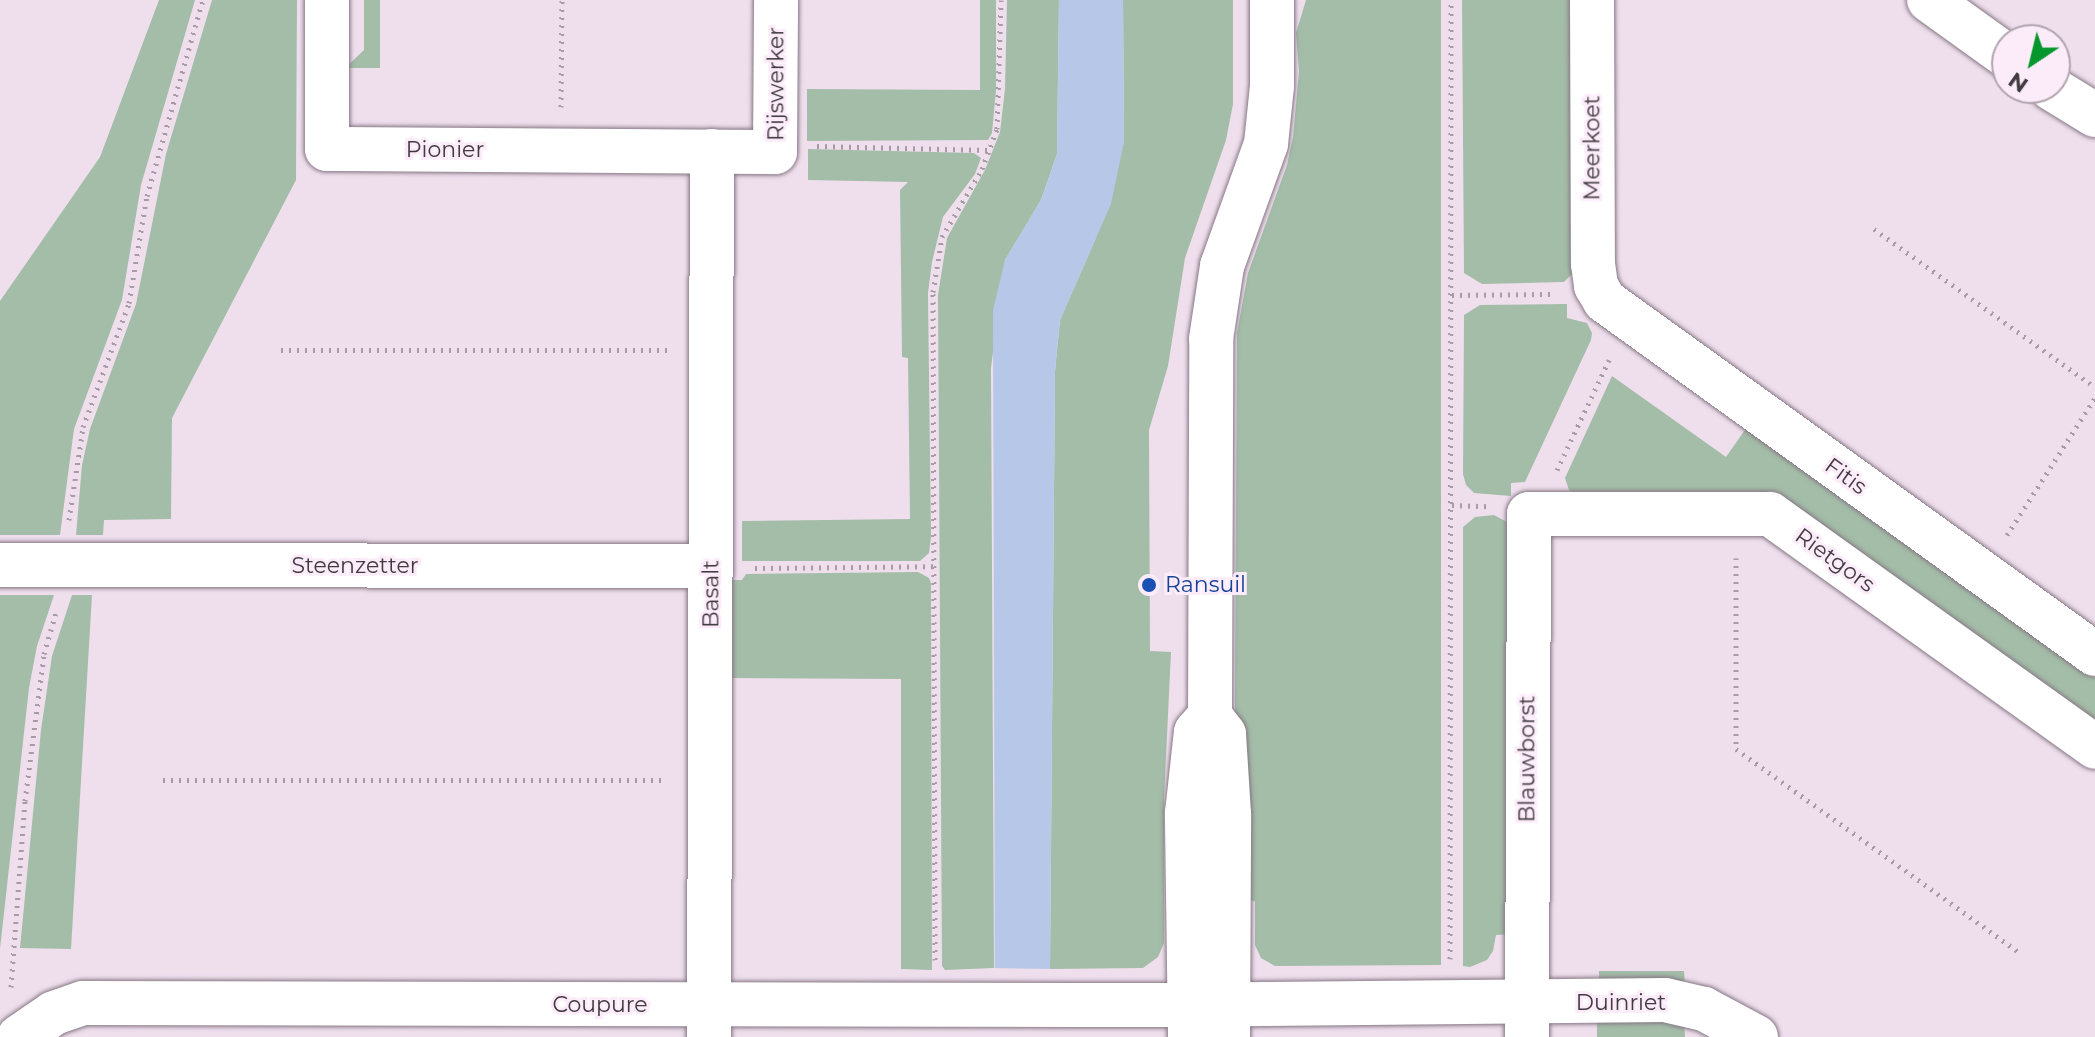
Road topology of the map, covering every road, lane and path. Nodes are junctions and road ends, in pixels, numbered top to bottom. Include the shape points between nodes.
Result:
1 (203, 0) edge
2 (327, 0) edge
3 (562, 0) edge
4 (776, 0) edge
5 (1001, 0) edge
6 (1272, 0) edge
7 (1451, 0) edge
8 (1592, 0) edge
9 (1929, 0) edge
10 (1991, 45) edge
11 (2071, 100) edge
12 (2095, 115) edge
13 (806, 146) dead end
14 (561, 150) junction
15 (988, 150) junction
16 (712, 151) junction
17 (1874, 229) dead end
18 (1552, 294) dead end
19 (1601, 294) joint
20 (1452, 295) junction
21 (1616, 346) dead end
22 (281, 350) dead end
23 (674, 350) dead end
24 (2095, 387) edge
25 (2095, 398) edge
26 (1556, 473) dead end
27 (1529, 514) joint
28 (1736, 514) junction
29 (68, 523) dead end
30 (0, 565) edge
31 (934, 566) junction
32 (728, 567) junction
33 (1982, 574) junction
34 (62, 595) dead end
35 (2095, 654) edge
36 (2095, 747) edge
37 (163, 780) dead end
38 (673, 780) dead end
39 (2019, 952) dead end
40 (935, 970) dead end
41 (1451, 1004) junction
42 (15, 1019) edge
43 (709, 1020) edge
44 (1209, 1021) edge
45 (1527, 1021) edge
46 (1756, 1037) edge

1 - 29 path via 147,196 129,303 83,427
2 - 14 street, Pionier via 327,149
3 - 14 path
4 - 16 street, Rijswerker via 775,152
5 - 15 path via 998,117
6 - 44 street via 1266,144 1222,266 1211,339 1210,716 1224,734 1228,801
7 - 20 path
8 - 19 street, Meerkoet via 1593,264
9 - 10 street
11 - 12 street
13 - 15 path
14 - 16 street, Pionier
15 - 31 path via 948,223 936,267
16 - 32 street, Basalt
17 - 24 path
18 - 20 path
19 - 33 street, Fitis via 1617,313
20 - 41 path
21 - 26 path
22 - 23 path
25 - 33 path
27 - 28 street, Rietgors
27 - 45 street, Blauwborst
28 - 36 street, Rietgors via 1770,514
28 - 39 path via 1736,749
30 - 32 street, Steenzetter
31 - 32 path
31 - 40 path
32 - 43 street, Basalt
33 - 35 street, Fitis
34 - 42 path via 44,654 25,801 11,948
37 - 38 path
41 - 44 street
41 - 45 street
42 - 43 street, Coupure via 83,1003
43 - 44 street, Coupure via 1067,1004
45 - 46 street, Duinriet via 1665,1000 1704,1009

